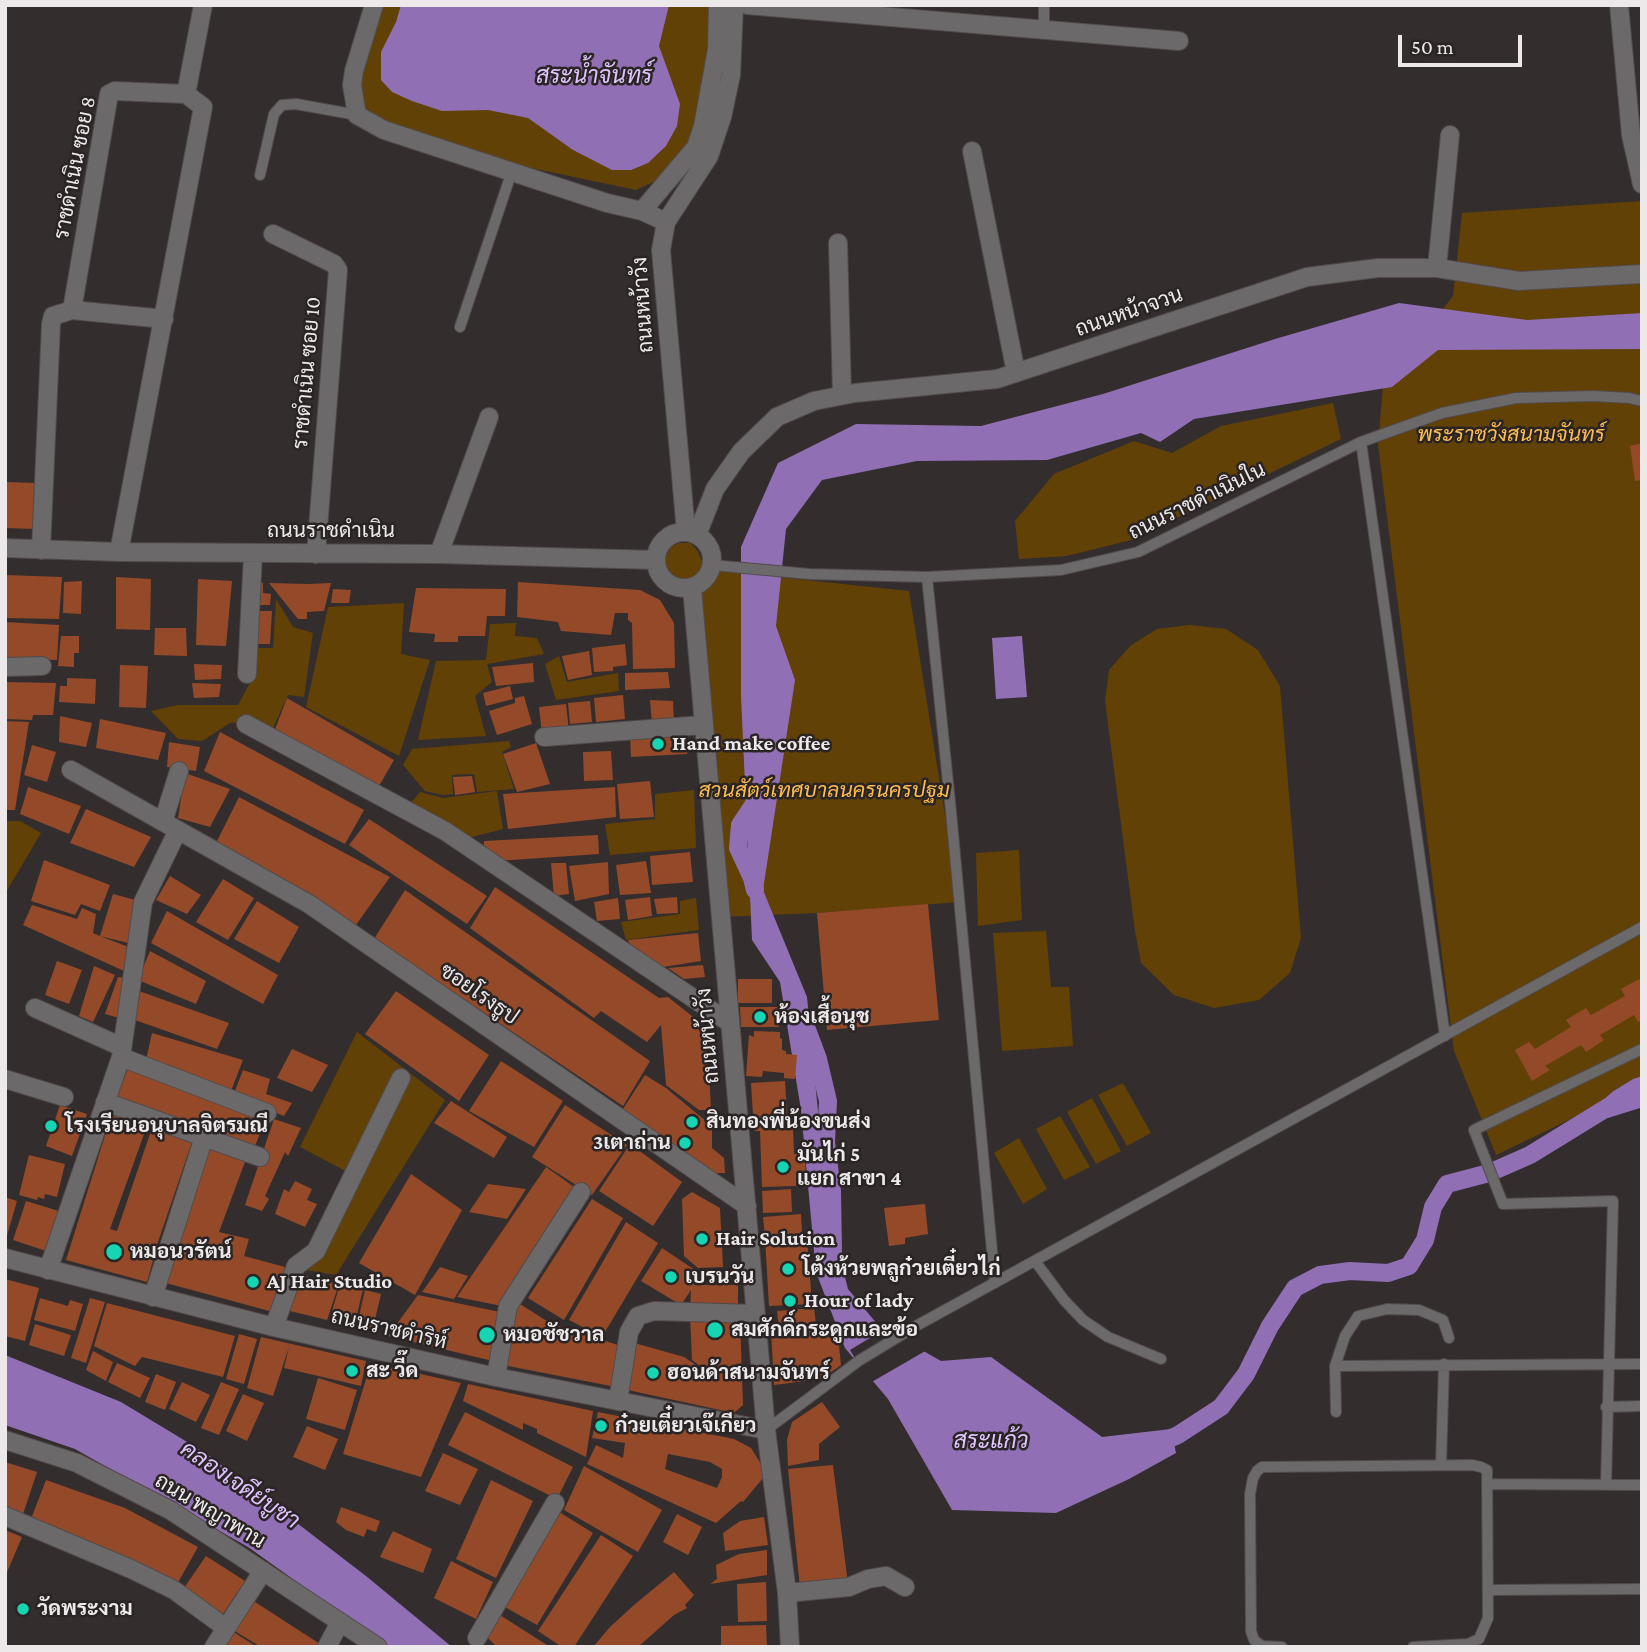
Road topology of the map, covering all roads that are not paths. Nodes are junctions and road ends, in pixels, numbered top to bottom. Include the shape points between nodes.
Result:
1 (203, 5) edge
2 (374, 5) edge
3 (718, 5) edge
4 (734, 5) edge
5 (747, 5) edge
6 (1044, 5) edge
7 (1619, 5) edge
8 (1044, 30) junction
9 (1180, 41) dead end
10 (186, 94) junction
11 (357, 115) junction
12 (1450, 135) dead end
13 (972, 151) dead end
14 (512, 172) junction
15 (260, 175) dead end
16 (1642, 184) edge
17 (642, 211) junction
18 (666, 222) junction
19 (273, 234) dead end
20 (838, 243) dead end
21 (1437, 268) junction
22 (1642, 274) edge
23 (72, 310) junction
24 (164, 318) junction
25 (460, 327) dead end
26 (1016, 373) junction
27 (842, 395) junction
28 (1642, 401) edge
29 (489, 417) dead end
30 (1361, 442) junction
31 (692, 534) junction
32 (5, 548) edge
33 (41, 550) junction
34 (119, 552) junction
35 (253, 554) junction
36 (316, 554) junction
37 (439, 554) junction
38 (656, 559) junction
39 (712, 565) junction
40 (927, 577) junction
41 (692, 588) junction
42 (42, 666) dead end
43 (5, 667) edge
44 (247, 674) dead end
45 (246, 724) dead end
46 (703, 725) junction
47 (544, 737) dead end
48 (71, 770) dead end
49 (180, 771) dead end
50 (171, 826) junction
51 (1642, 928) edge
52 (36, 1008) dead end
53 (730, 1023) junction
54 (1445, 1036) junction
55 (1642, 1049) edge
56 (122, 1052) junction
57 (401, 1078) dead end
58 (5, 1079) edge
59 (64, 1097) dead end
60 (105, 1102) junction
61 (267, 1113) dead end
62 (204, 1137) junction
63 (260, 1157) dead end
64 (580, 1192) dead end
65 (747, 1206) junction
66 (5, 1258) edge
67 (1035, 1261) junction
68 (48, 1270) junction
69 (995, 1283) junction
70 (153, 1297) junction
71 (756, 1314) junction
72 (274, 1327) junction
73 (1449, 1338) dead end
74 (1161, 1359) dead end
75 (1444, 1364) junction
76 (1608, 1364) junction
77 (1642, 1364) edge
78 (1335, 1366) junction
79 (496, 1377) junction
80 (618, 1401) junction
81 (1642, 1406) edge
82 (1606, 1407) junction
83 (1336, 1412) dead end
84 (766, 1430) junction
85 (5, 1440) edge
86 (1441, 1465) junction
87 (1488, 1484) junction
88 (1606, 1485) junction
89 (1642, 1485) edge
90 (555, 1503) dead end
91 (5, 1516) edge
92 (264, 1571) junction
93 (905, 1587) dead end
94 (1642, 1589) edge
95 (1490, 1590) junction
96 (787, 1593) junction
97 (340, 1622) junction
98 (226, 1628) junction
99 (477, 1638) dead end
100 (214, 1647) edge
101 (327, 1647) edge
102 (378, 1647) edge
103 (790, 1647) edge
104 (1282, 1647) edge
105 (1413, 1647) edge

1 - 10 street
2 - 11 street via 354,71
3 - 17 street via 717,49 696,147
4 - 18 street, ถนนหน้าวัง via 731,75 715,141
5 - 8 street
6 - 8 lane
7 - 16 street via 1631,135
8 - 9 street
10 - 23 street, ราชดำเนิน ซอย 8 via 109,94
10 - 24 street via 203,107
11 - 14 street via 384,130
11 - 15 lane via 282,105 274,114
12 - 21 street
13 - 26 street
14 - 17 street
14 - 25 lane
17 - 18 street
18 - 31 street, ถนนหน้าวัง via 661,250
19 - 36 street, ราชดำเนิน ซอย 10 via 338,270
20 - 27 street
21 - 22 street, ถนนหน้าจวน via 1518,281
21 - 26 street, ถนนหน้าจวน via 1378,268 1307,277
23 - 24 street
23 - 33 street via 56,314 51,324
24 - 34 street
26 - 27 street, ถนนหน้าจวน via 997,379
27 - 31 street, ถนนหน้าจวน via 814,401 768,425 741,452 715,489
28 - 30 lane, ถนนราชดำเนินใน via 1593,396 1516,398 1442,413
29 - 37 street
30 - 40 lane, ถนนราชดำเนินใน via 1138,552 1061,570
30 - 54 lane
31 - 38 street via 677,533 662,543
31 - 39 street, ถนนหน้าวัง via 710,547
32 - 33 street, ถนนราชดำเนิน
33 - 34 street, ถนนราชดำเนิน
34 - 35 street, ถนนราชดำเนิน
35 - 36 street, ถนนราชดำเนิน
35 - 44 street
36 - 37 street, ถนนราชดำเนิน
37 - 38 street, ถนนราชดำเนิน
38 - 41 street via 667,583
39 - 40 lane, ถนนราชดำเนินใน via 809,574
39 - 41 street via 706,579
40 - 69 lane
41 - 46 street, ถนนหน้าวัง
42 - 43 street
45 - 53 street via 445,831
46 - 47 street
46 - 53 street, ถนนหน้าวัง
48 - 50 street, ซอยโรงธูป
49 - 50 street
50 - 56 street via 141,910
50 - 65 street, ซอยโรงธูป via 309,904
51 - 54 lane
52 - 56 street
53 - 65 street, ถนนหน้าวัง
54 - 67 lane
55 - 76 lane via 1474,1130 1503,1204 1613,1201
56 - 60 street
56 - 61 street
57 - 72 street via 316,1251 296,1266
58 - 59 street
60 - 62 street
60 - 68 street
62 - 63 street
62 - 70 street
64 - 79 street via 508,1306
65 - 71 street, ถนนหน้าวัง
66 - 68 street, ถนนราชดำริห์
67 - 69 lane
67 - 74 lane via 1083,1320 1108,1337
68 - 70 street, ถนนราชดำริห์
69 - 84 lane via 860,1360
70 - 72 street, ถนนราชดำริห์
71 - 80 street via 654,1311 638,1316 629,1332
71 - 84 street, ถนนหน้าวัง
72 - 79 street, ถนนราชดำริห์
73 - 78 lane via 1443,1320 1419,1310 1387,1309 1358,1316
75 - 76 lane
75 - 78 lane
75 - 86 lane
76 - 77 lane
76 - 82 lane
78 - 83 lane
79 - 80 street, ถนนราชดำริห์
80 - 84 street, ถนนราชดำริห์
81 - 82 lane
82 - 88 lane
84 - 96 street, ถนนหน้าวัง
85 - 92 street, ถนน พญาพาน via 77,1462 170,1510
86 - 87 lane via 1481,1467 1487,1470
86 - 104 lane via 1262,1467 1257,1471 1250,1494 1251,1632 1262,1646
87 - 88 lane
87 - 95 lane
88 - 89 lane
90 - 99 street
91 - 98 street via 153,1579
92 - 97 street, ถนน พญาพาน
92 - 98 street
93 - 96 street via 886,1576 849,1587
94 - 95 lane
95 - 105 lane via 1489,1618 1479,1639 1459,1645
96 - 103 street, ถนนหน้าวัง
97 - 101 street
97 - 102 street, ถนน พญาพาน
98 - 100 street

